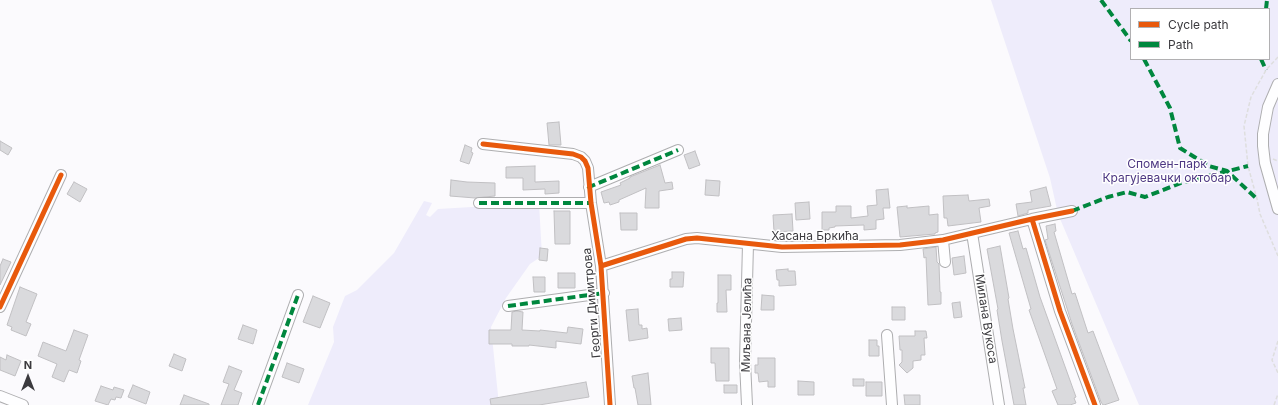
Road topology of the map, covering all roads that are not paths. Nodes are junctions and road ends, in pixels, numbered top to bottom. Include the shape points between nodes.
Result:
1 (1278, 84) edge
2 (483, 144) dead end
3 (678, 150) dead end
4 (61, 175) dead end
5 (588, 187) junction
6 (479, 202) dead end
7 (591, 203) junction
8 (1278, 209) edge
9 (1072, 211) dead end
10 (1032, 219) junction
11 (972, 233) junction
12 (943, 240) junction
13 (748, 244) junction
14 (945, 262) dead end
15 (601, 266) junction
16 (604, 293) junction
17 (298, 295) dead end
18 (508, 306) dead end
19 (0, 307) edge
20 (888, 335) dead end
21 (0, 396) edge
22 (23, 405) edge
23 (258, 405) edge
24 (610, 405) edge
25 (747, 405) edge
26 (892, 405) edge
27 (999, 405) edge
28 (1096, 405) edge

1 - 8 street via 1268,107 1263,146
2 - 5 street, Георги Димитрова via 581,157 588,168
3 - 5 street
4 - 19 street
5 - 7 street, Георги Димитрова
6 - 7 street
7 - 15 street, Георги Димитрова
9 - 10 street, Хасана Бркића
10 - 11 street, Хасана Бркића
10 - 28 street via 1060,311
11 - 12 street, Хасана Бркића
11 - 27 street, Милана Вукоса
12 - 13 street, Хасана Бркића via 900,245 782,247
12 - 14 street
13 - 15 street, Хасана Бркића via 686,238
13 - 25 street, Миљана Јелића via 745,362
15 - 16 street, Георги Димитрова
16 - 18 street
16 - 24 street, Георги Димитрова
17 - 23 street
20 - 26 street
21 - 22 street

